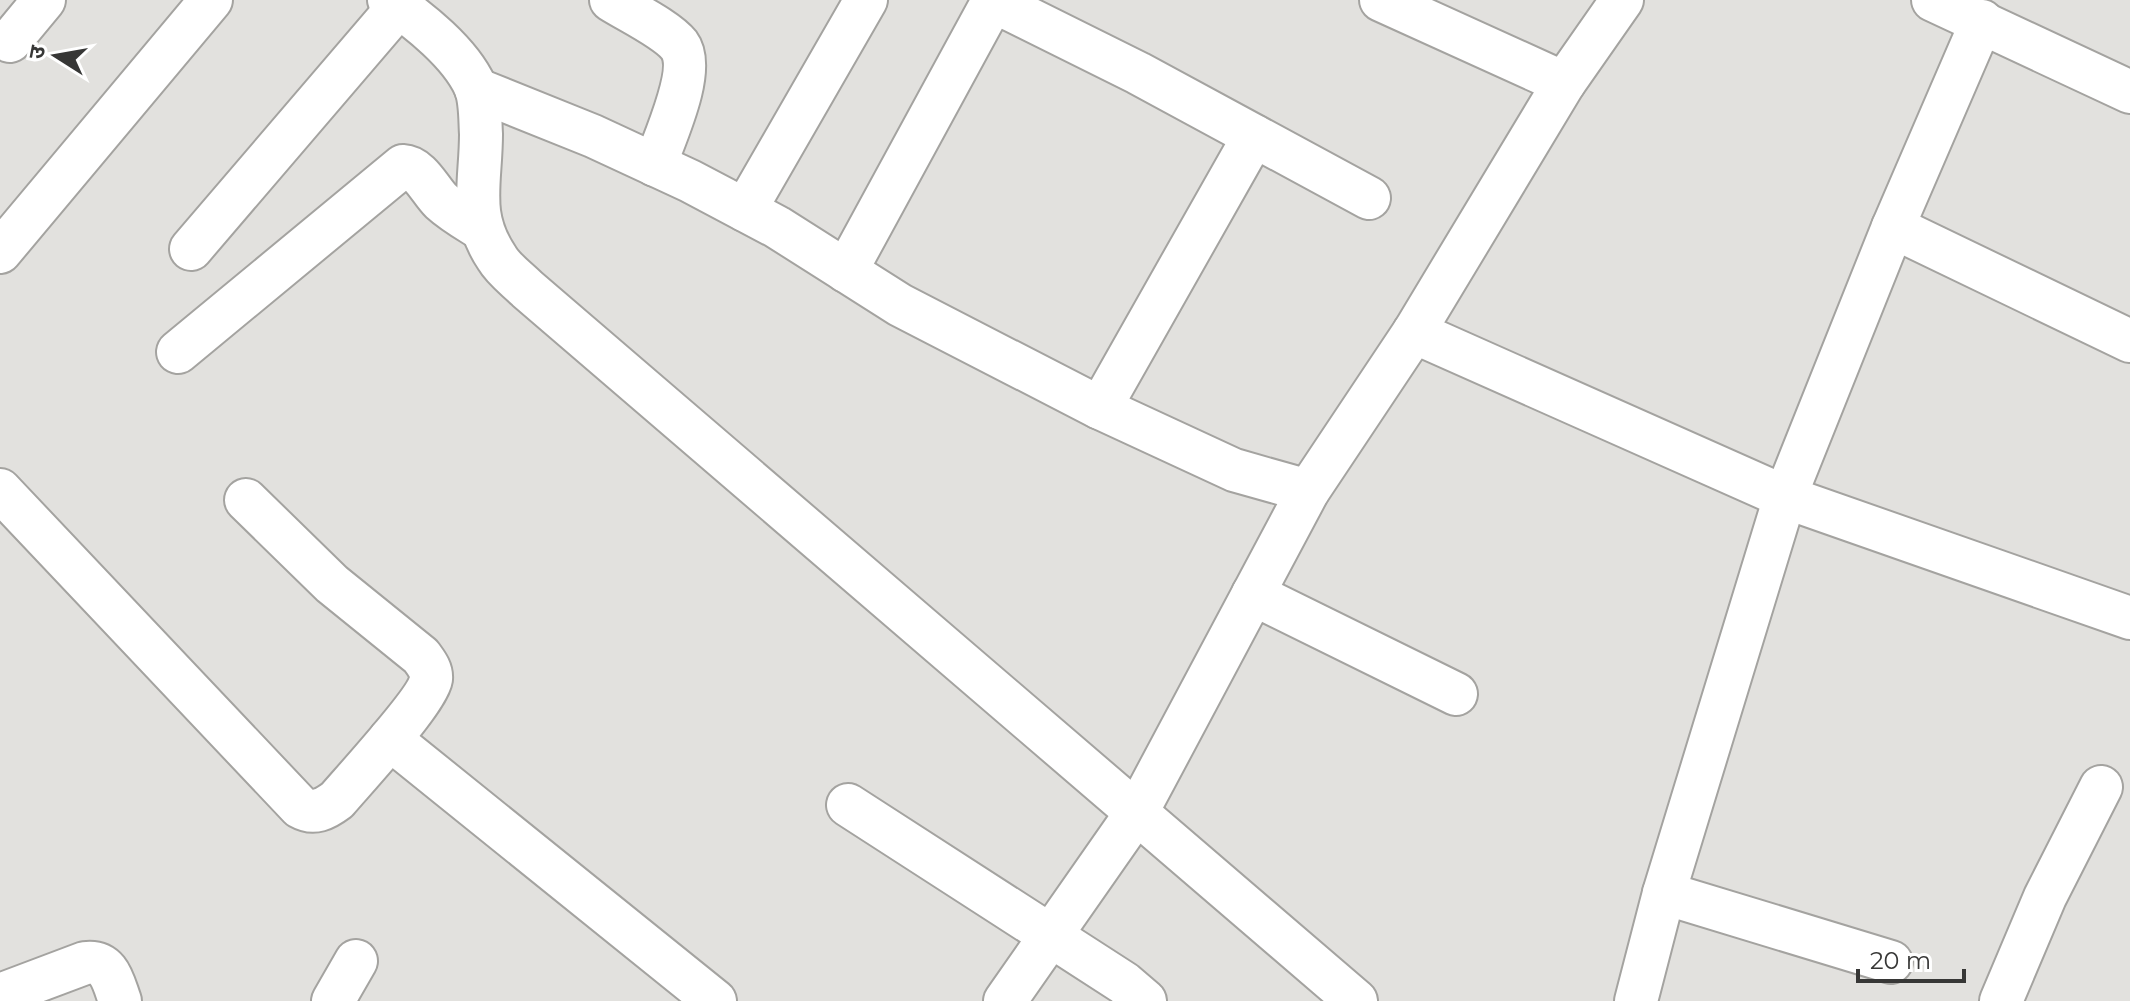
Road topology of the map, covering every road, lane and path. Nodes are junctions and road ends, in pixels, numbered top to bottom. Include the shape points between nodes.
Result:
1 (44, 0) edge
2 (211, 0) edge
3 (611, 0) edge
4 (866, 0) edge
5 (1381, 0) edge
6 (1622, 0) edge
7 (1933, 0) edge
8 (992, 1) edge
9 (394, 3) edge
10 (1982, 21) junction
11 (10, 41) dead end
12 (2125, 78) edge
13 (1564, 83) junction
14 (476, 89) junction
15 (1254, 136) junction
16 (655, 165) junction
17 (1369, 198) dead end
18 (745, 210) junction
19 (1893, 227) junction
20 (480, 228) junction
21 (191, 249) dead end
22 (0, 252) edge
23 (846, 271) junction
24 (1414, 332) junction
25 (2130, 341) edge
26 (178, 352) dead end
27 (1100, 408) junction
28 (0, 490) edge
29 (1308, 491) junction
30 (1785, 497) junction
31 (246, 500) dead end
32 (1253, 594) junction
33 (2130, 618) edge
34 (1456, 694) dead end
35 (390, 739) junction
36 (2101, 787) dead end
37 (848, 805) dead end
38 (1137, 812) junction
39 (1664, 893) junction
40 (1051, 936) junction
41 (356, 961) dead end
42 (1891, 962) dead end
43 (0, 995) edge
44 (120, 1001) edge
45 (333, 1001) edge
46 (715, 1001) edge
47 (1005, 1001) edge
48 (1145, 1001) edge
49 (1356, 1001) edge
50 (1636, 1001) edge
51 (2001, 1001) edge

1 - 11 street
2 - 22 street
3 - 16 street via 680,46 685,61
4 - 18 street
5 - 13 street
6 - 13 street
7 - 10 street
8 - 15 street
8 - 23 street
9 - 14 street via 456,59
9 - 21 street
10 - 12 street
10 - 19 street
13 - 24 street
14 - 16 street
14 - 20 street
15 - 17 street
15 - 27 street
16 - 18 street
18 - 23 street
19 - 25 street
19 - 30 street
20 - 26 street via 441,201 410,166 403,166
20 - 38 street via 498,260 527,289
23 - 27 street via 900,305
24 - 29 street
24 - 30 street
27 - 29 street via 1234,470
28 - 35 street via 300,807 317,811 337,800
29 - 32 street
30 - 33 street
30 - 39 street
31 - 35 street via 332,584 428,666 426,691
32 - 34 street
32 - 38 street
35 - 46 street
36 - 51 street via 2045,897
37 - 40 street
38 - 40 street
38 - 49 street
39 - 42 street
39 - 50 street
40 - 47 street
40 - 48 street
41 - 45 street
43 - 44 street via 95,962 108,970

